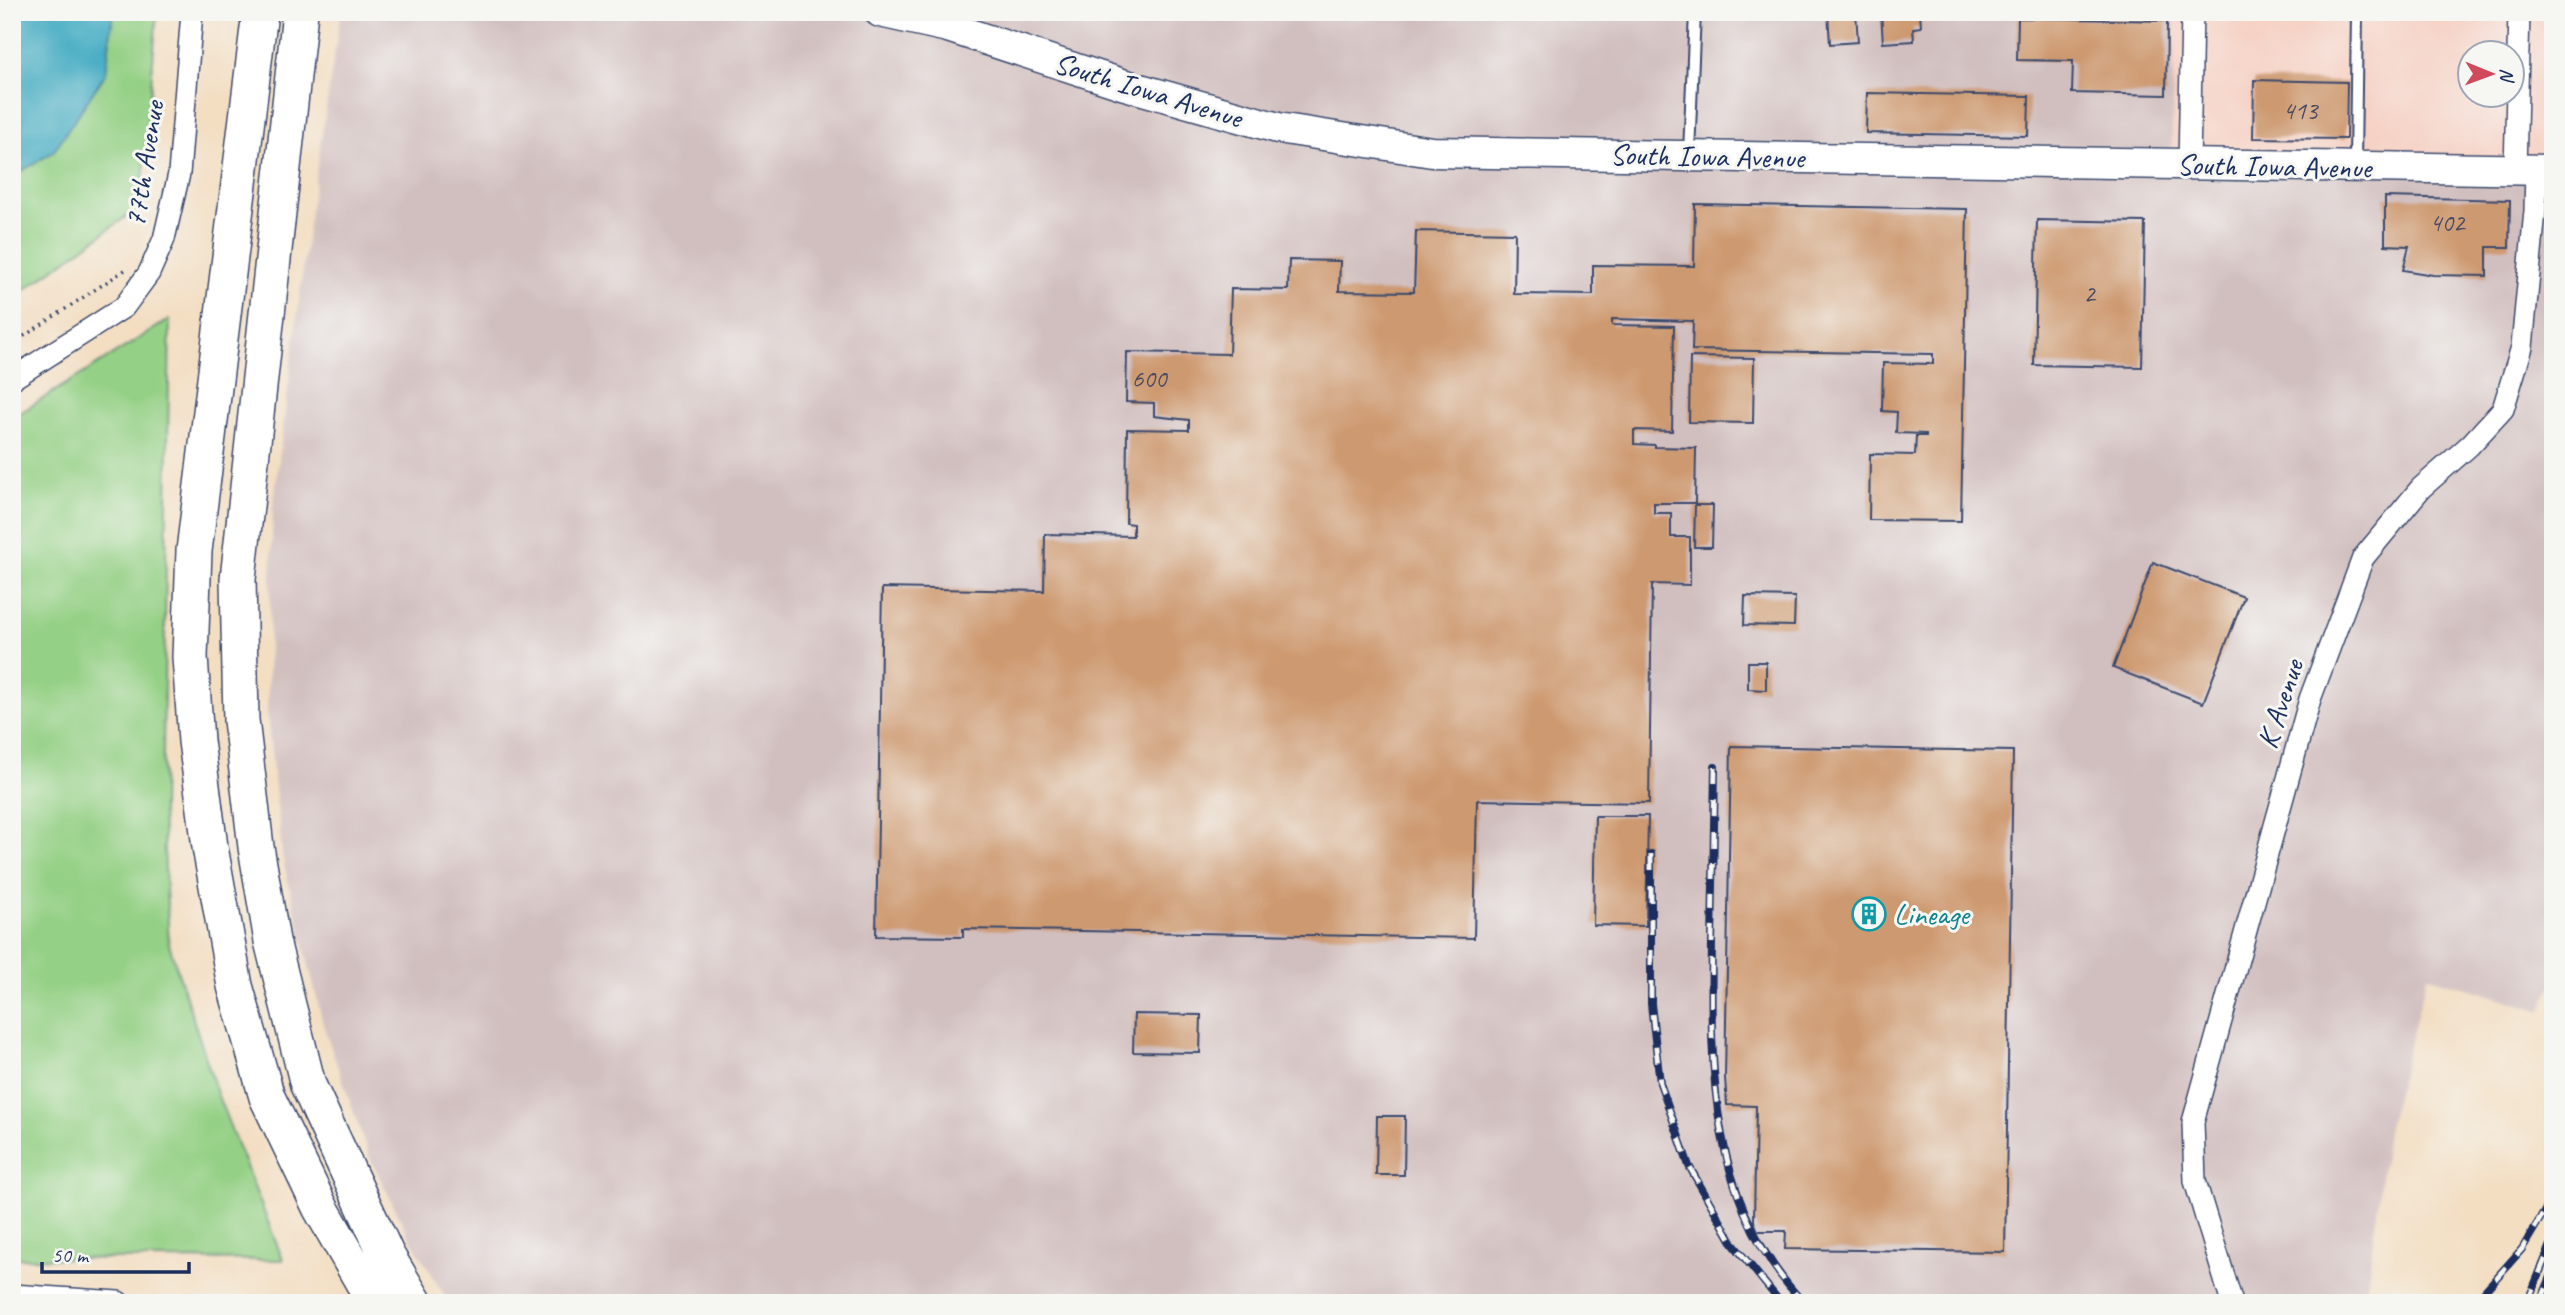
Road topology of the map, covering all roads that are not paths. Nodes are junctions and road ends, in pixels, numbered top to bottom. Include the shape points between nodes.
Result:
1 (192, 12) edge
2 (260, 12) edge
3 (300, 12) edge
4 (880, 12) edge
5 (1695, 12) edge
6 (2192, 12) edge
7 (2357, 12) edge
8 (2519, 12) edge
9 (1689, 156) junction
10 (2189, 165) junction
11 (2355, 167) junction
12 (2535, 170) edge
13 (12, 379) edge
14 (12, 1295) edge
15 (118, 1302) edge
16 (374, 1303) edge
17 (415, 1303) edge
18 (2232, 1303) edge

1 - 13 street, 77th Avenue via 179,174 164,239 149,273 124,307
2 - 16 highway via 194,551 190,657 196,741 235,986 267,1097 320,1207
3 - 17 highway via 238,579 241,720 272,941 308,1085 387,1256
4 - 9 main road, South Iowa Avenue via 948,27 1122,84 1304,133 1432,152
5 - 9 lane
6 - 10 street
7 - 11 lane
8 - 12 street, K Avenue
9 - 10 main road, South Iowa Avenue
10 - 11 main road, South Iowa Avenue
11 - 12 main road, South Iowa Avenue
12 - 18 street, K Avenue via 2522,347 2503,409 2470,446 2421,488 2363,558 2310,699 2196,1109 2195,1181
14 - 15 street

